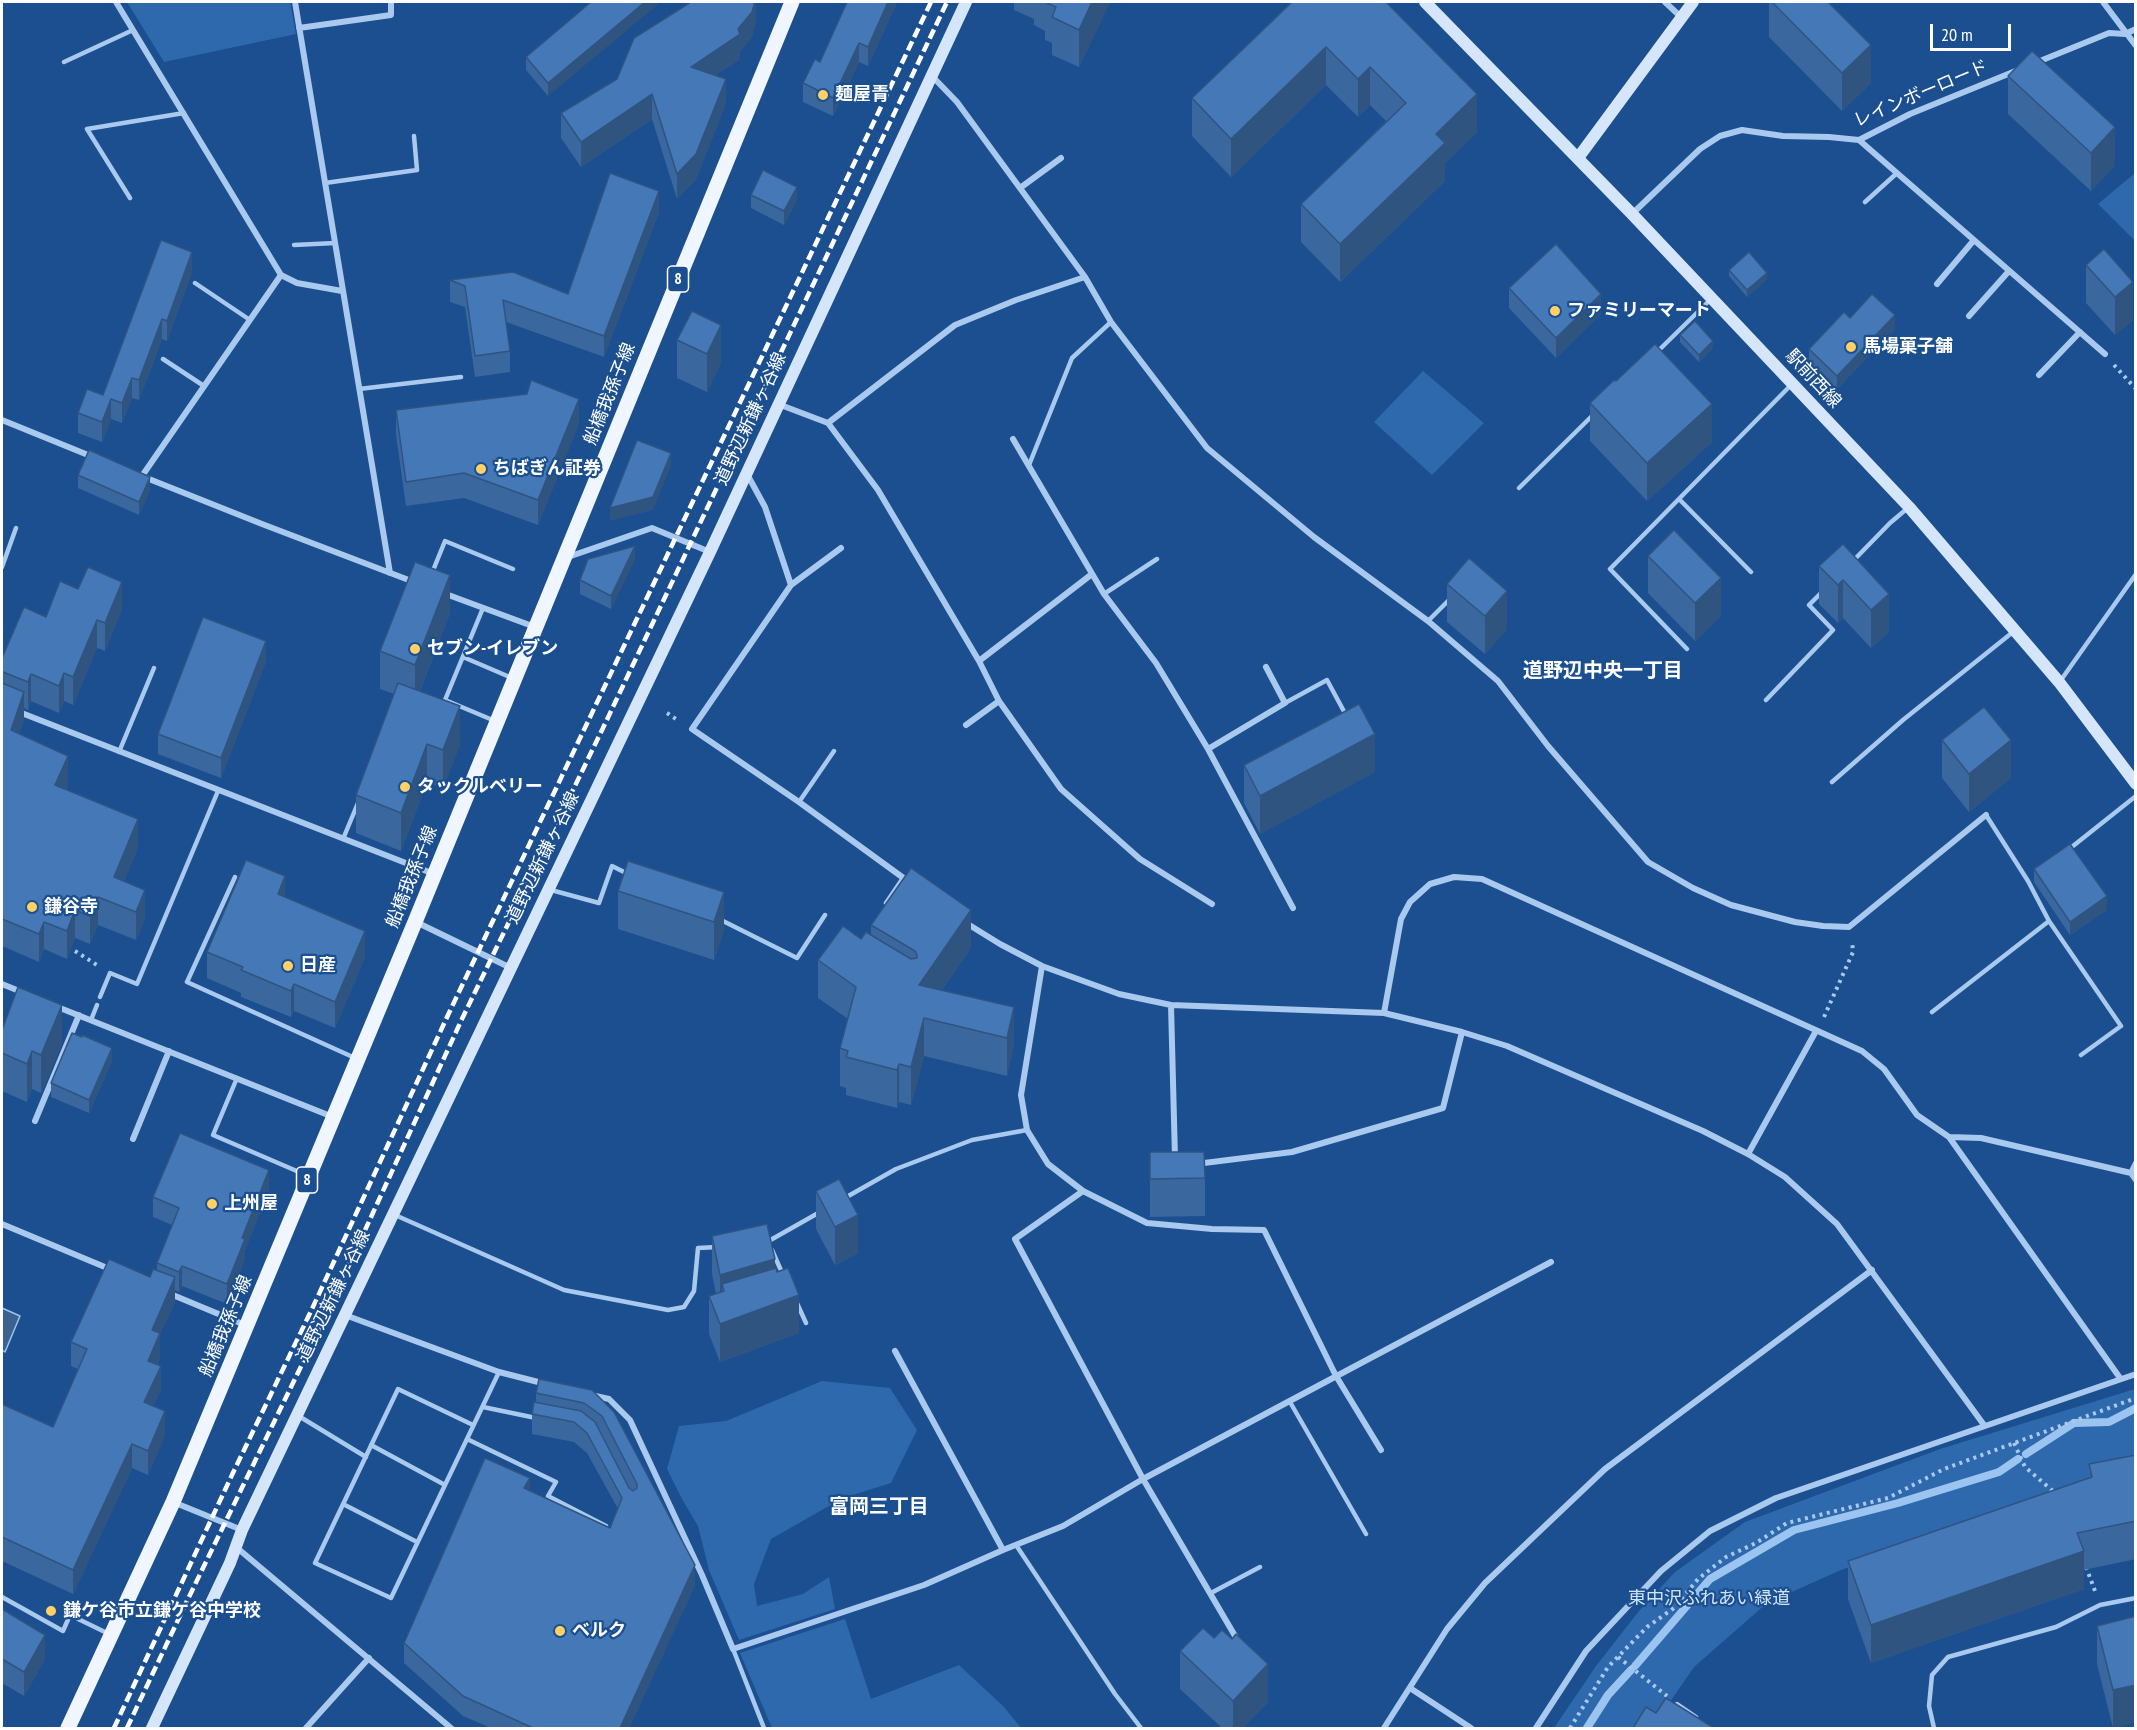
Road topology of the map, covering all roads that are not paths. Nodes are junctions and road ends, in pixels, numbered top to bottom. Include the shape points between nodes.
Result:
1 (116, 2) edge
2 (295, 2) edge
3 (391, 2) edge
4 (792, 2) edge
5 (966, 2) edge
6 (1425, 2) edge
7 (1665, 2) edge
8 (1693, 2) edge
9 (2103, 2) edge
10 (1681, 17) junction
11 (299, 28) junction
12 (2136, 29) edge
13 (134, 30) junction
14 (2125, 34) junction
15 (2136, 46) edge
16 (64, 62) dead end
17 (2032, 64) edge
18 (2022, 68) edge
19 (931, 74) junction
20 (184, 113) junction
21 (414, 136) dead end
22 (1859, 140) junction
23 (1061, 158) dead end
24 (1578, 158) junction
25 (1897, 172) junction
26 (325, 183) junction
27 (1020, 188) junction
28 (130, 198) dead end
29 (1865, 201) dead end
30 (1632, 214) junction
31 (1974, 240) junction
32 (335, 243) junction
33 (294, 245) dead end
34 (2009, 271) junction
35 (281, 275) junction
36 (1085, 277) junction
37 (195, 283) dead end
38 (1937, 284) dead end
39 (342, 291) junction
40 (1711, 299) junction
41 (1969, 316) dead end
42 (250, 320) junction
43 (1111, 322) junction
44 (2080, 332) junction
45 (2105, 354) road end
46 (1654, 355) edge
47 (163, 359) dead end
48 (2039, 375) dead end
49 (460, 377) dead end
50 (1793, 383) junction
51 (204, 386) junction
52 (359, 389) junction
53 (778, 404) junction
54 (1595, 413) edge
55 (2, 420) edge
56 (828, 423) junction
57 (1013, 439) dead end
58 (99, 459) edge
59 (1029, 465) junction
60 (131, 472) edge
61 (746, 472) junction
62 (142, 476) junction
63 (1519, 488) dead end
64 (1680, 500) junction
65 (1909, 507) junction
66 (16, 528) dead end
67 (841, 548) dead end
68 (710, 552) junction
69 (565, 558) junction
70 (1157, 560) dead end
71 (1850, 564) edge
72 (2, 567) edge
73 (513, 569) dead end
74 (1751, 572) dead end
75 (390, 573) junction
76 (1092, 573) junction
77 (2136, 574) edge
78 (431, 578) edge
79 (418, 583) edge
80 (790, 585) junction
81 (1825, 589) edge
82 (436, 590) edge
83 (1104, 594) junction
84 (1451, 598) edge
85 (483, 608) junction
86 (1428, 621) junction
87 (535, 628) junction
88 (2015, 630) junction
89 (1687, 649) dead end
90 (463, 657) junction
91 (978, 661) junction
92 (1266, 667) dead end
93 (154, 668) dead end
94 (514, 679) junction
95 (2059, 682) junction
96 (1766, 700) dead end
97 (999, 701) junction
98 (1285, 702) junction
99 (12, 710) edge
100 (497, 722) junction
101 (966, 725) dead end
102 (1352, 726) edge
103 (1208, 749) junction
104 (834, 751) dead end
105 (119, 752) junction
106 (1832, 782) dead end
107 (2136, 784) edge
108 (218, 791) junction
109 (2136, 796) edge
110 (360, 798) edge
111 (799, 802) junction
112 (1986, 815) joint
113 (343, 840) junction
114 (2064, 853) edge
115 (2037, 874) edge
116 (435, 875) junction
117 (632, 876) edge
118 (235, 877) dead end
119 (903, 878) junction
120 (2028, 881) junction
121 (912, 884) edge
122 (548, 889) junction
123 (1212, 904) dead end
124 (1293, 908) dead end
125 (881, 912) edge
126 (825, 915) dead end
127 (713, 916) edge
128 (956, 916) edge
129 (2049, 921) junction
130 (415, 922) junction
131 (1042, 966) junction
132 (511, 968) junction
133 (2, 984) edge
134 (100, 997) dead end
135 (35, 998) edge
136 (46, 1002) edge
137 (97, 1005) dead end
138 (1171, 1005) junction
139 (1932, 1012) dead end
140 (1384, 1013) junction
141 (79, 1015) junction
142 (91, 1020) junction
143 (1816, 1031) junction
144 (1462, 1032) junction
145 (169, 1051) junction
146 (2081, 1055) dead end
147 (357, 1060) junction
148 (237, 1078) junction
149 (333, 1117) junction
150 (35, 1121) dead end
151 (1027, 1130) junction
152 (1949, 1137) junction
153 (133, 1139) dead end
154 (1749, 1154) junction
155 (2136, 1163) edge
156 (1186, 1166) edge
157 (1175, 1167) edge
158 (2131, 1173) junction
159 (309, 1176) junction
160 (2136, 1180) edge
161 (1083, 1191) junction
162 (840, 1201) edge
163 (822, 1212) edge
164 (393, 1214) junction
165 (2, 1224) edge
166 (768, 1242) junction
167 (759, 1243) edge
168 (720, 1247) edge
169 (1551, 1262) dead end
170 (1872, 1270) junction
171 (123, 1275) edge
172 (789, 1285) edge
173 (156, 1288) edge
174 (794, 1296) edge
175 (345, 1315) junction
176 (806, 1323) dead end
177 (247, 1325) junction
178 (895, 1351) dead end
179 (499, 1372) junction
180 (2136, 1374) edge
181 (1336, 1376) junction
182 (2120, 1378) junction
183 (554, 1386) edge
184 (587, 1394) edge
185 (1290, 1402) junction
186 (483, 1407) junction
187 (297, 1415) junction
188 (544, 1420) edge
189 (473, 1425) junction
190 (1984, 1425) junction
191 (467, 1439) junction
192 (372, 1445) junction
193 (1381, 1450) dead end
194 (366, 1457) junction
195 (1143, 1479) junction
196 (445, 1485) junction
197 (173, 1502) junction
198 (343, 1504) junction
199 (606, 1526) edge
200 (242, 1530) junction
201 (1366, 1534) dead end
202 (417, 1542) junction
203 (1016, 1545) junction
204 (236, 1547) junction
205 (1003, 1550) junction
206 (1260, 1567) dead end
207 (1211, 1593) junction
208 (2, 1597) edge
209 (2136, 1598) edge
210 (111, 1635) junction
211 (1242, 1648) edge
212 (733, 1649) junction
213 (369, 1658) junction
214 (1410, 1688) junction
215 (1677, 1704) edge
216 (1704, 1722) edge
217 (68, 1728) edge
218 (152, 1728) edge
219 (306, 1728) edge
220 (451, 1728) edge
221 (764, 1728) edge
222 (1141, 1728) edge
223 (1384, 1728) edge
224 (1471, 1728) edge
225 (1536, 1728) edge
226 (1934, 1728) edge

1 - 13 street
2 - 11 street
3 - 11 street via 391,15
4 - 69 main road, 船橋我孫子線 / 8
5 - 19 street, 道野辺新鎌ヶ谷線
6 - 24 street, 駅前西線
7 - 10 street
8 - 10 street
9 - 14 street
10 - 24 street
11 - 26 street
12 - 14 street
13 - 16 lane
13 - 20 street
14 - 15 street
14 - 17 street via 2109,33
18 - 22 street, レインボーロード via 1910,114
19 - 27 street via 957,102
19 - 53 street, 道野辺新鎌ヶ谷線
20 - 28 lane via 87,129
20 - 35 street
21 - 26 lane via 417,170
22 - 25 street
22 - 30 street, レインボーロード via 1742,130 1720,135
23 - 27 street
24 - 30 street, 駅前西線
25 - 29 lane
25 - 31 street
26 - 32 street
27 - 36 street
30 - 40 street, 駅前西線
31 - 34 street
31 - 38 street
32 - 33 lane
32 - 39 street
34 - 41 street
34 - 44 street
35 - 39 street via 297,283
35 - 42 street
36 - 43 street
36 - 56 street via 955,325
37 - 42 lane
39 - 52 street
40 - 46 lane
40 - 50 street, 駅前西線
42 - 51 street
43 - 59 lane via 1072,358
43 - 86 street via 1207,448 1314,537
44 - 45 street
44 - 48 street
47 - 51 lane
49 - 52 lane
50 - 64 lane
50 - 65 street, 駅前西線
51 - 62 street
52 - 75 street
53 - 56 street
53 - 61 street, 道野辺新鎌ヶ谷線
54 - 63 lane
55 - 58 street
56 - 91 street via 878,490
57 - 59 street
59 - 76 street
60 - 62 street
61 - 68 street, 道野辺新鎌ヶ谷線
61 - 80 street via 765,507
62 - 75 street
64 - 74 lane
64 - 89 lane via 1610,569
65 - 71 lane
65 - 88 street, 駅前西線
66 - 72 lane
67 - 80 street
68 - 69 street via 652,528
68 - 122 street, 道野辺新鎌ヶ谷線
69 - 87 main road, 船橋我孫子線 / 8
70 - 83 lane
73 - 78 lane via 445,541
75 - 79 street
76 - 83 street
76 - 91 street
77 - 95 lane
80 - 111 street via 692,729
81 - 96 lane via 1809,606 1833,630
82 - 85 street
83 - 103 street via 1156,663
84 - 86 lane
85 - 87 street
85 - 90 lane
86 - 112 street via 1498,681 1648,862 1731,905 1795,922 1849,927
87 - 94 main road, 船橋我孫子線 / 8
88 - 95 street, 駅前西線
88 - 106 lane
90 - 94 lane
90 - 100 lane via 445,700
91 - 97 street
92 - 98 street
93 - 105 lane
94 - 100 main road, 船橋我孫子線 / 8
95 - 107 street, 駅前西線
97 - 101 street
97 - 123 street via 1061,789 1140,859
98 - 102 lane via 1327,680
98 - 103 street
99 - 105 street
100 - 116 main road, 船橋我孫子線 / 8
103 - 124 street
104 - 111 lane
105 - 108 street
108 - 113 street
108 - 134 lane via 137,984 110,973
109 - 114 lane
110 - 113 lane
111 - 119 street
112 - 120 lane
113 - 116 street
115 - 120 lane
116 - 130 main road, 船橋我孫子線 / 8
117 - 122 lane via 612,866 599,903
118 - 147 lane via 188,982
119 - 121 street
119 - 125 lane
120 - 129 lane
122 - 132 street, 道野辺新鎌ヶ谷線
126 - 127 lane via 797,958
128 - 131 street
129 - 139 lane
129 - 146 lane via 2121,1026
130 - 132 street
130 - 147 main road, 船橋我孫子線 / 8
131 - 138 street via 1119,994
131 - 151 street via 1021,1095
132 - 164 street, 道野辺新鎌ヶ谷線
133 - 135 street
136 - 141 street
137 - 142 lane
138 - 140 street
138 - 157 street
140 - 143 street via 1401,919 1410,902 1430,884 1454,877 1482,879
140 - 144 street
141 - 142 street
141 - 150 street
142 - 145 street
143 - 152 street via 1862,1051 1884,1068 1917,1115
143 - 154 street
144 - 154 street via 1507,1046
144 - 156 street via 1443,1108 1293,1152
145 - 148 street
145 - 153 street
147 - 149 main road, 船橋我孫子線 / 8
148 - 149 street
148 - 159 lane via 213,1135
149 - 159 main road, 船橋我孫子線 / 8
151 - 161 street via 1048,1164
151 - 162 lane via 972,1140 896,1169
152 - 158 street via 1981,1138
152 - 182 street
154 - 170 street via 1785,1177 1837,1224
155 - 158 street
158 - 160 street
159 - 177 main road, 船橋我孫子線 / 8
161 - 181 street via 1147,1223 1264,1230
161 - 195 street via 1015,1239
163 - 166 lane
164 - 168 lane via 564,1290 668,1310 684,1307 694,1291 698,1248
164 - 175 street, 道野辺新鎌ヶ谷線
165 - 171 street
166 - 167 lane
166 - 172 lane
169 - 181 street
170 - 190 street
170 - 214 street via 1605,1469 1485,1583 1447,1629
173 - 177 street
174 - 176 lane
175 - 179 street
175 - 187 street, 道野辺新鎌ヶ谷線
177 - 197 main road, 船橋我孫子線 / 8
178 - 205 street
179 - 183 street
179 - 186 lane
180 - 182 street
181 - 185 street
181 - 193 street
182 - 190 street
184 - 212 street via 609,1399 630,1420
185 - 195 street
185 - 201 lane
186 - 188 lane
186 - 189 lane
187 - 194 lane
187 - 200 street, 道野辺新鎌ヶ谷線
189 - 191 lane
189 - 192 lane via 398,1389
190 - 225 street via 1776,1498 1710,1531 1661,1570 1586,1651
191 - 196 lane
191 - 199 lane via 556,1482 548,1496
192 - 194 lane
192 - 196 lane
194 - 198 lane
195 - 203 street via 1063,1526
195 - 207 street
196 - 202 lane
197 - 200 street
197 - 210 main road, 船橋我孫子線 / 8
198 - 202 lane
198 - 202 lane via 315,1563 391,1598
200 - 204 street, 道野辺新鎌ヶ谷線
203 - 205 street
203 - 222 lane
204 - 213 street
204 - 218 street, 道野辺新鎌ヶ谷線
205 - 212 street via 924,1586
206 - 207 lane
207 - 211 street
208 - 210 lane via 63,1631 70,1615
209 - 226 lane via 2100,1605 2056,1627 1948,1657 1932,1675 1929,1706
210 - 217 main road, 船橋我孫子線 / 8
212 - 221 lane
213 - 219 street
213 - 220 street
214 - 223 street
214 - 224 street
215 - 216 lane

